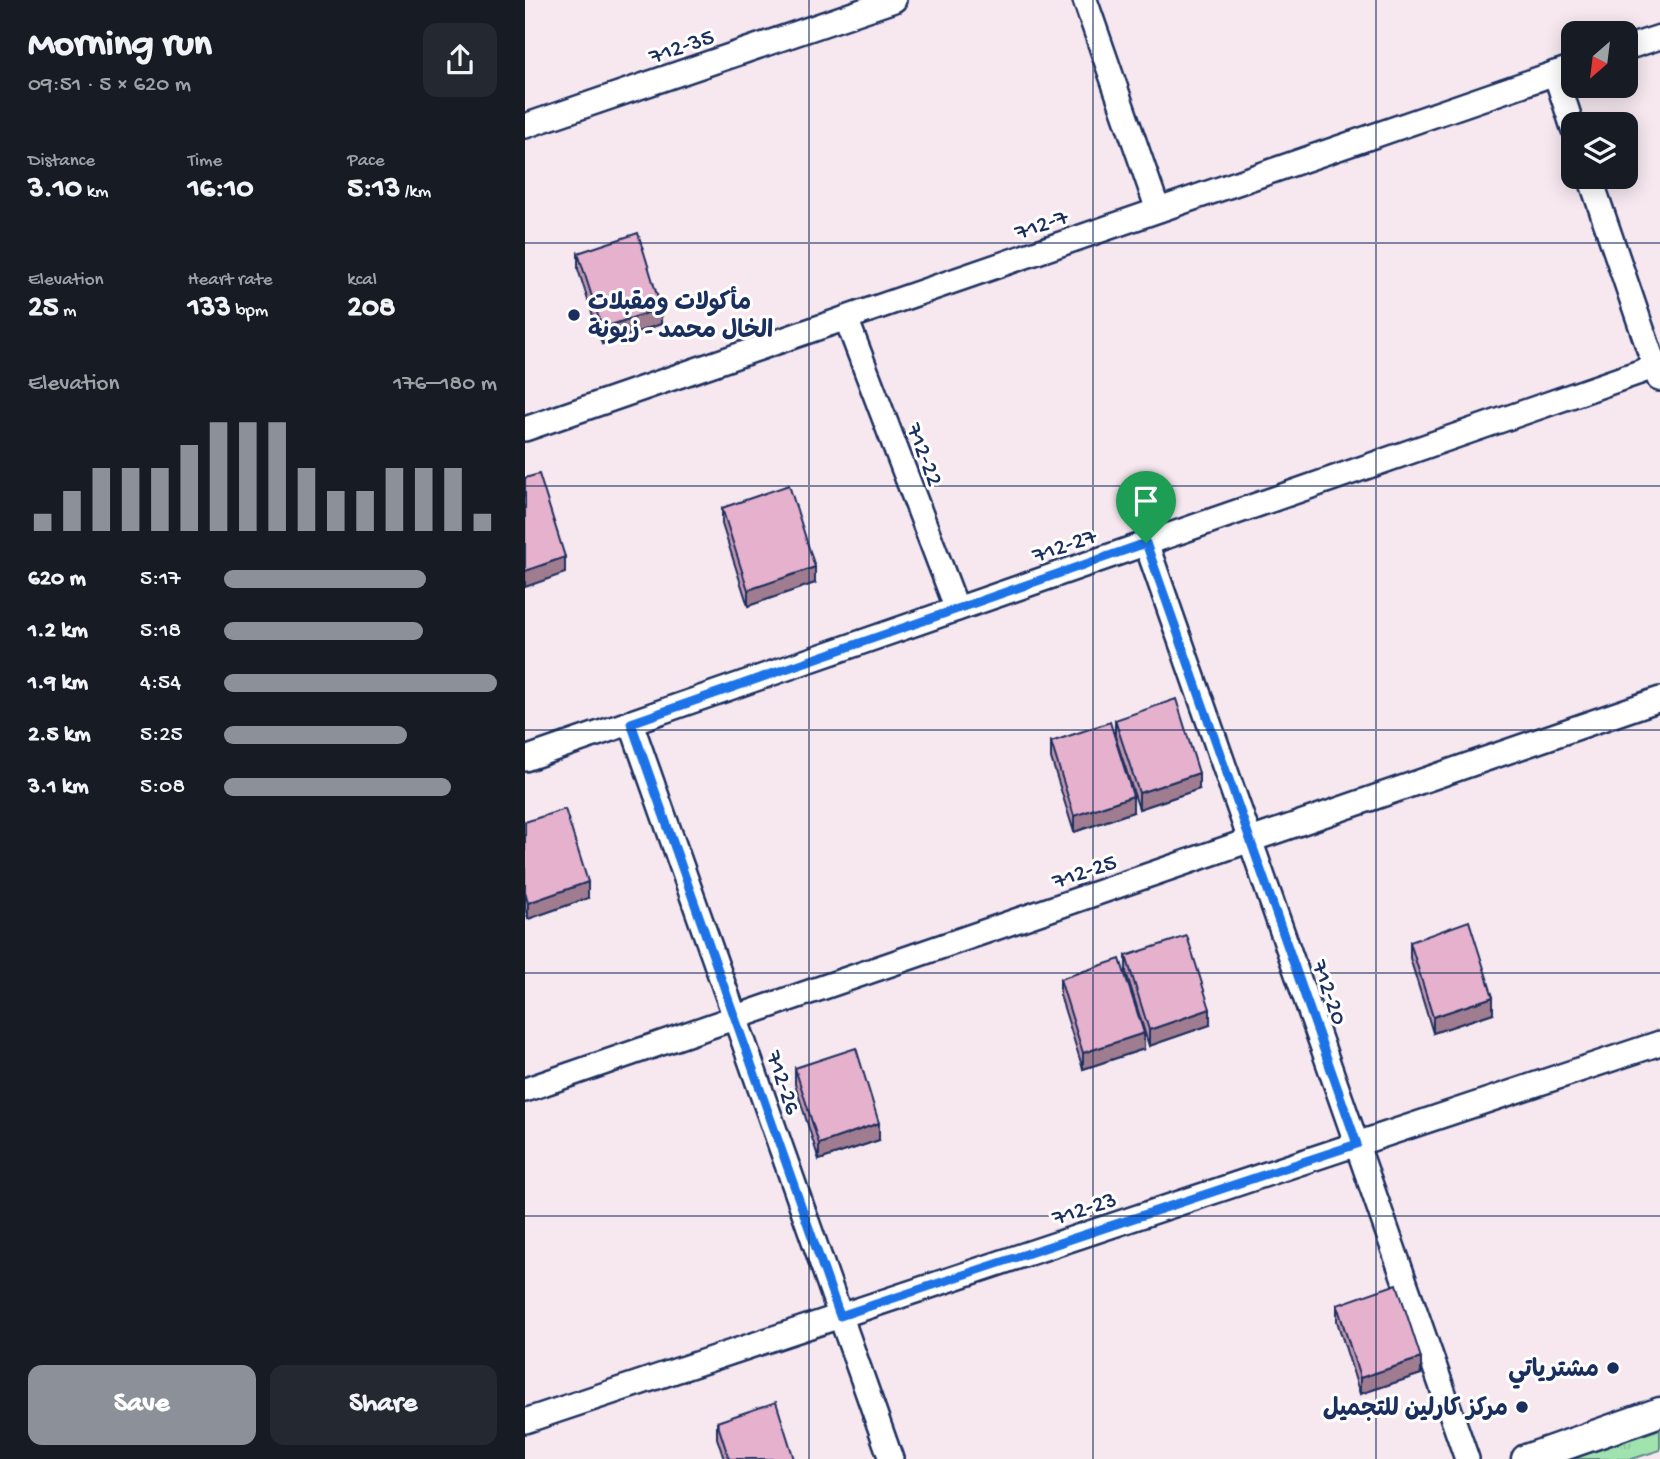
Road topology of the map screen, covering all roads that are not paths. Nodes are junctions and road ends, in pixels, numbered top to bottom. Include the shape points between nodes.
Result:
1 (894, 0) edge
2 (1084, 0) edge
3 (1660, 37) edge
4 (1638, 44) edge
5 (1561, 71) edge
6 (525, 126) edge
7 (1594, 189) edge
8 (1158, 210) junction
9 (846, 318) junction
10 (1658, 371) edge
11 (527, 421) edge
12 (1146, 543) junction
13 (957, 609) junction
14 (1660, 699) edge
15 (631, 723) junction
16 (525, 760) edge
17 (1250, 840) junction
18 (735, 1018) junction
19 (1660, 1043) edge
20 (525, 1090) edge
21 (1357, 1144) junction
22 (840, 1316) junction
23 (1660, 1412) edge
24 (525, 1421) edge
25 (891, 1459) edge
26 (1467, 1459) edge
27 (1526, 1459) edge

1 - 6 street, 712-35
2 - 8 street
3 - 4 street
5 - 8 street, 712-7
7 - 10 street
8 - 9 street, 712-7
9 - 11 street, 712-7
9 - 13 street, 712-22
10 - 12 street, 712-27
12 - 13 street, 712-27
12 - 17 street, 712-20
13 - 15 street, 712-27
14 - 17 street, 712-25
15 - 16 street, 712-27
15 - 18 street, 712-26
17 - 18 street, 712-25
17 - 21 street, 712-20
18 - 20 street, 712-25
18 - 22 street, 712-26
19 - 21 street, 712-23
21 - 22 street, 712-23
21 - 26 street, 712-20
22 - 24 street, 712-23
22 - 25 street, 712-26
23 - 27 street

